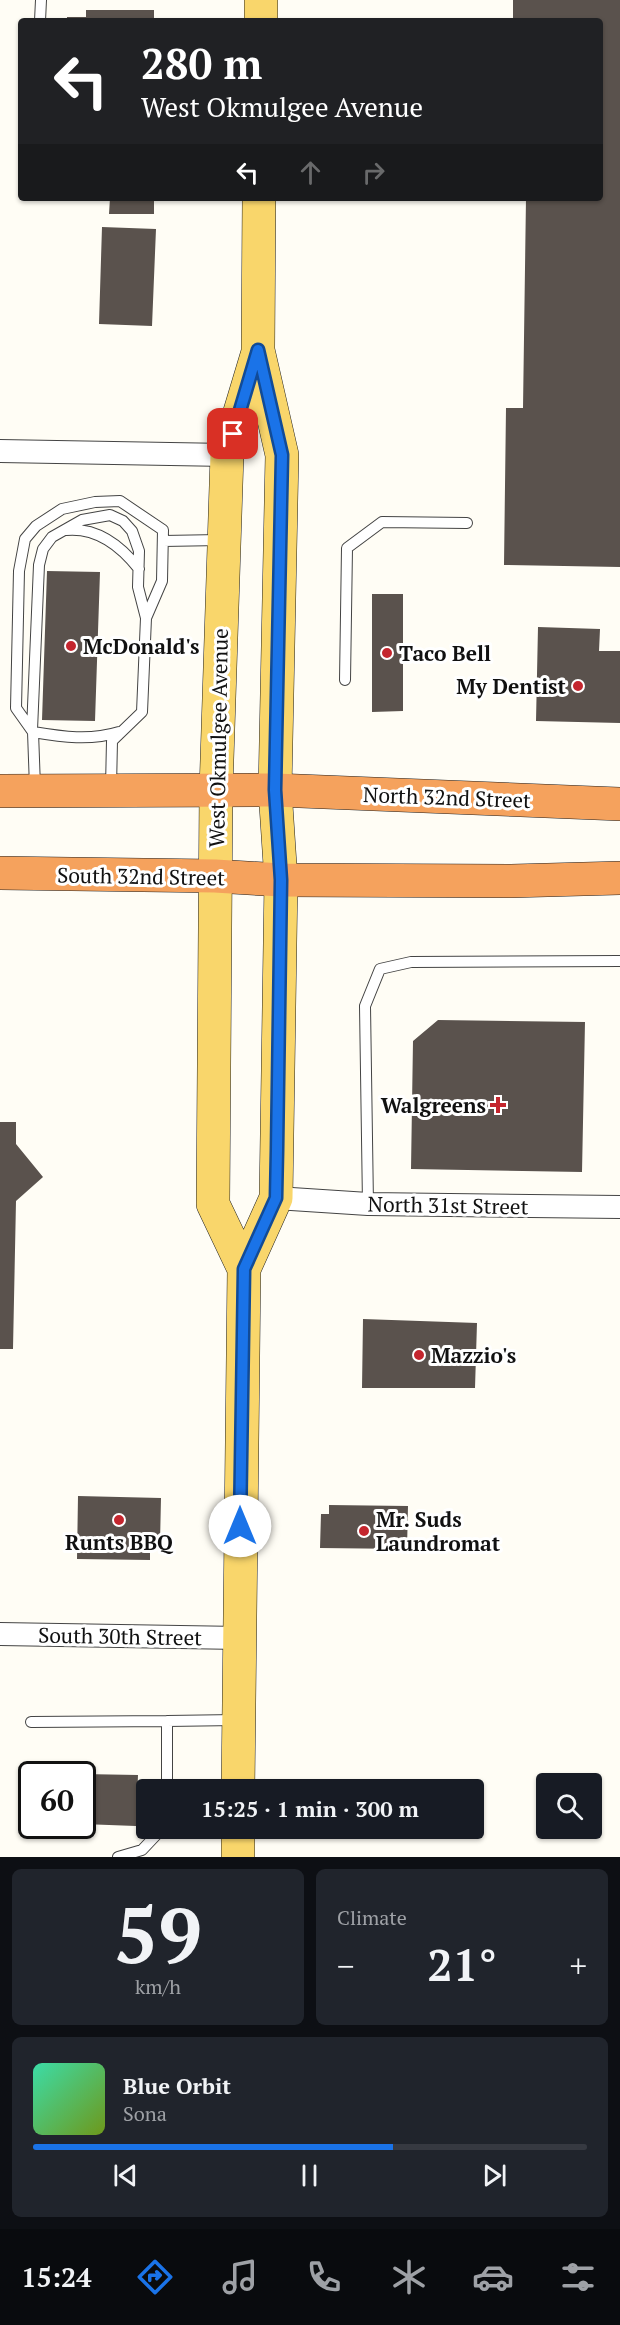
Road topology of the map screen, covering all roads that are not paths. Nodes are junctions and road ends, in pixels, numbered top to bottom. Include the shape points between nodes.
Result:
1 (41, 0) edge
2 (261, 0) edge
3 (40, 18) edge
4 (261, 18) edge
5 (259, 201) edge
6 (258, 350) junction
7 (0, 451) edge
8 (227, 455) junction
9 (466, 524) dead end
10 (63, 531) junction
11 (224, 540) junction
12 (163, 541) junction
13 (139, 569) junction
14 (146, 618) junction
15 (345, 680) dead end
16 (32, 731) junction
17 (122, 731) junction
18 (35, 790) junction
19 (111, 790) junction
20 (216, 790) junction
21 (275, 790) junction
22 (0, 791) edge
23 (620, 804) edge
24 (0, 873) edge
25 (216, 876) junction
26 (620, 878) edge
27 (281, 880) junction
28 (620, 961) edge
29 (276, 1198) junction
30 (368, 1204) junction
31 (620, 1207) edge
32 (244, 1269) junction
33 (0, 1634) edge
34 (240, 1638) junction
35 (239, 1720) junction
36 (167, 1721) junction
37 (31, 1722) dead end
38 (166, 1779) edge
39 (238, 1779) edge
40 (152, 1839) edge
41 (238, 1839) edge
42 (118, 1857) edge
43 (238, 1857) edge

1 - 3 lane
2 - 4 main road
5 - 6 main road, West Okmulgee Avenue
6 - 8 main road, West Okmulgee Avenue
6 - 21 main road, West Okmulgee Avenue via 282,455
7 - 8 street
8 - 11 main road, West Okmulgee Avenue
9 - 15 lane via 382,522 347,548
10 - 13 lane via 91,531 127,554
10 - 13 lane via 82,520 110,515 123,521 132,531 139,550
10 - 16 lane via 43,549 39,565
11 - 12 lane
11 - 20 main road, West Okmulgee Avenue
12 - 14 lane via 162,580
12 - 16 lane via 163,530 120,501 62,509 36,526 25,539 19,571 16,708
13 - 14 lane via 138,587
14 - 17 lane via 142,712
16 - 17 lane via 99,738
16 - 18 lane
17 - 19 lane via 112,741
18 - 19 highway
18 - 22 highway
19 - 20 highway
20 - 21 highway
20 - 25 main road, West Okmulgee Avenue
21 - 23 highway, North 32nd Street
21 - 27 main road, West Okmulgee Avenue
24 - 25 highway, South 32nd Street
25 - 27 highway, South 32nd Street
25 - 32 main road, West Okmulgee Avenue via 213,1204
26 - 27 highway
27 - 29 main road, West Okmulgee Avenue
28 - 30 lane via 411,962 380,969 365,1006
29 - 30 street, North 31st Street
29 - 32 main road, West Okmulgee Avenue
30 - 31 street, North 31st Street
32 - 34 main road, West Okmulgee Avenue
33 - 34 street, South 30th Street
34 - 35 main road, West Okmulgee Avenue
35 - 36 lane
35 - 39 main road, West Okmulgee Avenue
36 - 37 lane
36 - 38 lane
40 - 42 lane via 142,1850
41 - 43 main road

